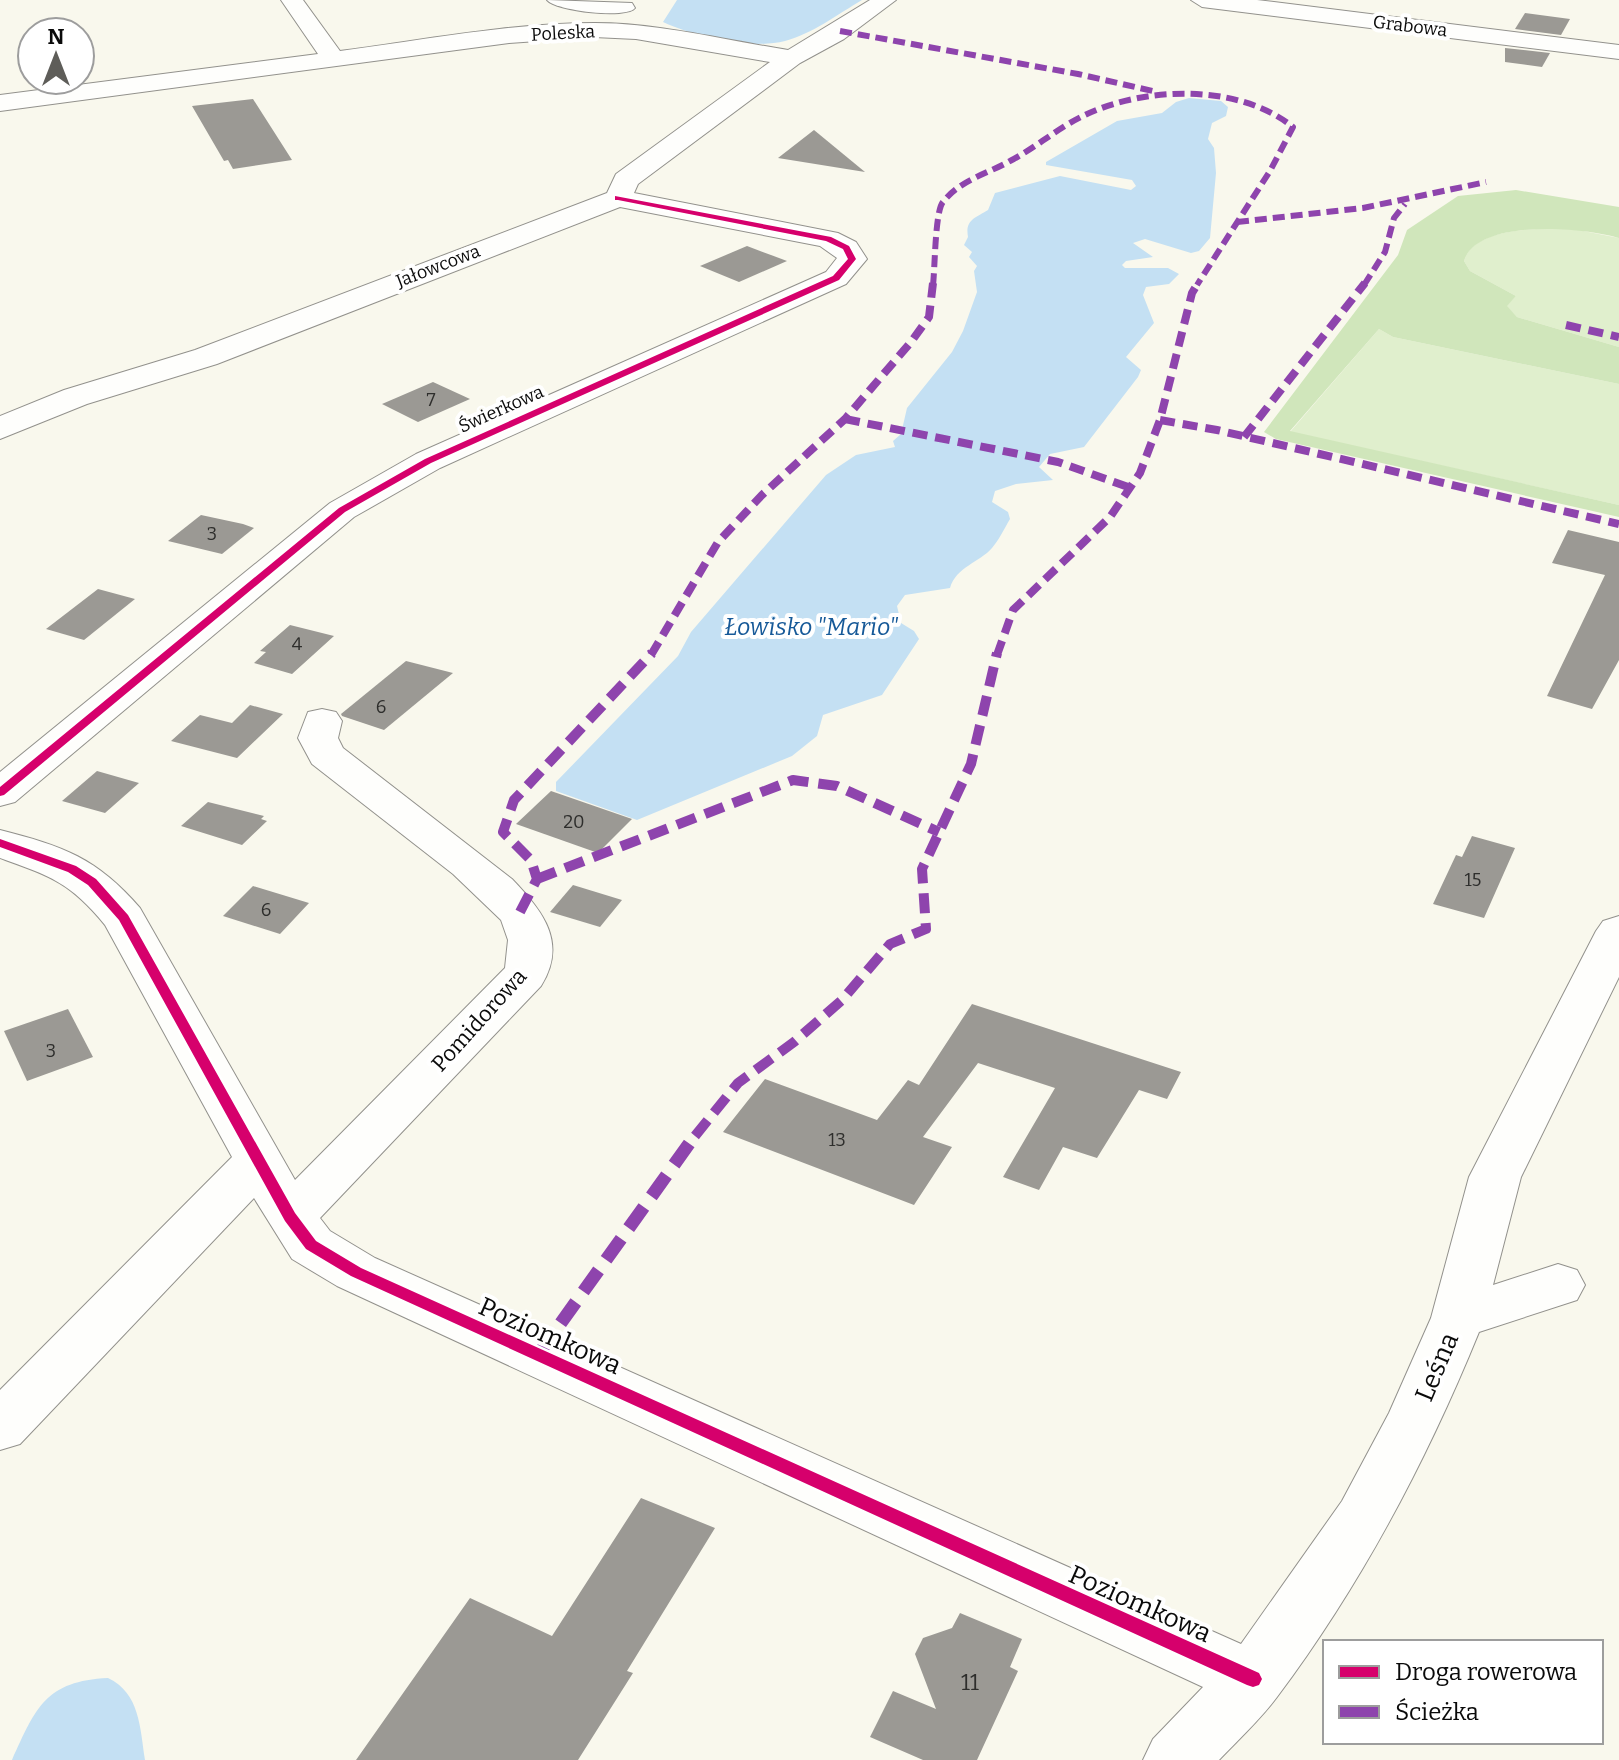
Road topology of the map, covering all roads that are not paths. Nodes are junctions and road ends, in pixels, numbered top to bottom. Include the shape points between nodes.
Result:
1 (558, 0) edge
2 (885, 0) edge
3 (1202, 0) edge
4 (292, 1) edge
5 (636, 32) junction
6 (1619, 52) edge
7 (791, 58) junction
8 (334, 59) junction
9 (0, 103) edge
10 (618, 198) junction
11 (0, 429) edge
12 (322, 721) dead end
13 (0, 793) edge
14 (0, 843) edge
15 (1619, 931) edge
16 (258, 1162) junction
17 (290, 1217) junction
18 (1558, 1285) dead end
19 (1458, 1318) junction
20 (0, 1427) edge
21 (1253, 1679) junction
22 (1176, 1760) edge

1 - 5 street via 636,12
2 - 7 street, Jałowcowa
3 - 6 street, Grabowa
4 - 8 street
5 - 7 street, Poleska
5 - 8 street, Poleska via 522,35
7 - 10 street, Jałowcowa via 626,180
8 - 9 street, Poleska
10 - 11 street, Jałowcowa via 206,357 91,389
10 - 13 street, Świerkowa via 828,239 846,248 852,259 836,278 428,461 342,510
12 - 17 street, Pomidorowa via 318,738 326,755 505,894 528,926 533,956 525,975
14 - 16 street, Poziomkowa via 72,869 92,882 124,918
15 - 19 street, Leśna via 1495,1177
16 - 17 street, Poziomkowa
16 - 20 street
17 - 21 street, Poziomkowa via 311,1245 356,1272
18 - 19 street
19 - 21 street, Leśna via 1416,1417 1363,1519
21 - 22 street, Leśna

